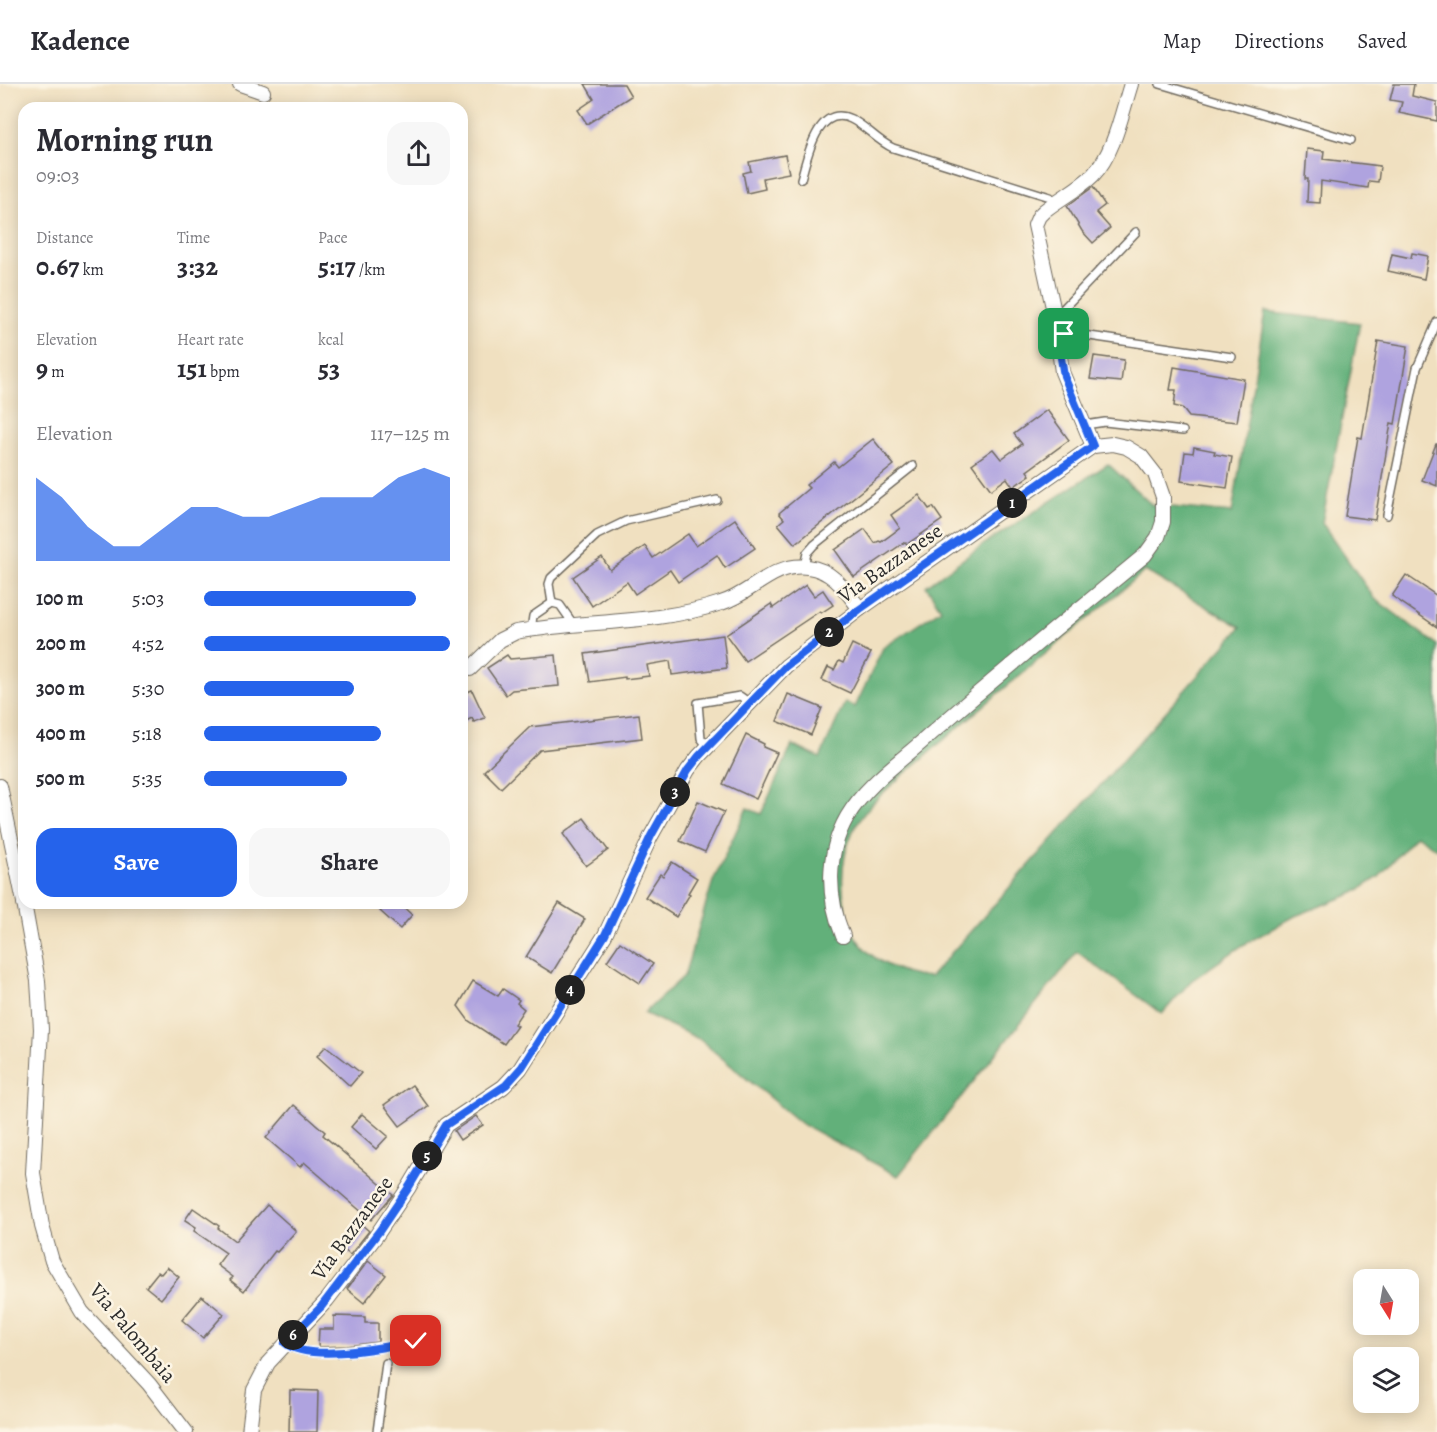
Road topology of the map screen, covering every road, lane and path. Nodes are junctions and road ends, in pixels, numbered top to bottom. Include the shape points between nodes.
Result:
1 (240, 84) edge
2 (1131, 84) edge
3 (1160, 84) edge
4 (263, 92) dead end
5 (1352, 140) dead end
6 (801, 179) dead end
7 (1055, 203) junction
8 (1136, 232) dead end
9 (1054, 312) junction
10 (1437, 322) edge
11 (1057, 334) junction
12 (1233, 357) dead end
13 (1085, 425) junction
14 (1184, 431) dead end
15 (1093, 446) junction
16 (913, 466) dead end
17 (717, 500) dead end
18 (1387, 515) dead end
19 (804, 567) junction
20 (552, 603) junction
21 (860, 609) junction
22 (574, 625) junction
23 (535, 630) junction
24 (470, 669) dead end
25 (750, 704) junction
26 (708, 747) junction
27 (0, 786) edge
28 (18, 874) edge
29 (25, 909) edge
30 (843, 936) dead end
31 (416, 1341) dead end
32 (285, 1343) junction
33 (386, 1363) dead end
34 (186, 1432) edge
35 (249, 1432) edge
36 (377, 1432) edge

1 - 4 street
2 - 7 street via 1098,169
3 - 5 lane
6 - 7 lane via 818,129 829,120 845,117 901,152 1050,198
7 - 9 street via 1039,216 1035,225
8 - 9 lane via 1062,310
9 - 11 street
10 - 18 lane via 1417,368
11 - 12 lane
11 - 13 street via 1064,376
13 - 14 lane via 1105,422
13 - 15 street
15 - 21 street, Via Bazzanese
15 - 30 street via 1126,447 1153,469 1164,508 1158,537 1145,555 963,706 856,803 837,839 831,870 833,905
16 - 19 lane via 814,545 806,555
17 - 20 lane via 631,518 601,532 551,578
19 - 21 street via 821,570 836,579
19 - 22 street via 780,570 729,600 709,607
20 - 22 lane via 560,605
20 - 23 lane via 532,616
21 - 25 street, Via Bazzanese via 792,661
22 - 23 street
23 - 24 street via 516,632 500,640
25 - 26 street, Via Bazzanese
25 - 26 lane via 740,696 698,703 701,738
26 - 32 street, Via Bazzanese via 688,770 605,935 522,1067 506,1085 446,1125 380,1230 321,1307
27 - 28 street, Via Palombaia
29 - 34 street, Via Palombaia via 38,981 41,1029 33,1173 52,1261 82,1312 149,1384
31 - 32 lane via 361,1352 303,1351
32 - 35 street, Via Bazzanese via 255,1387
33 - 36 lane

